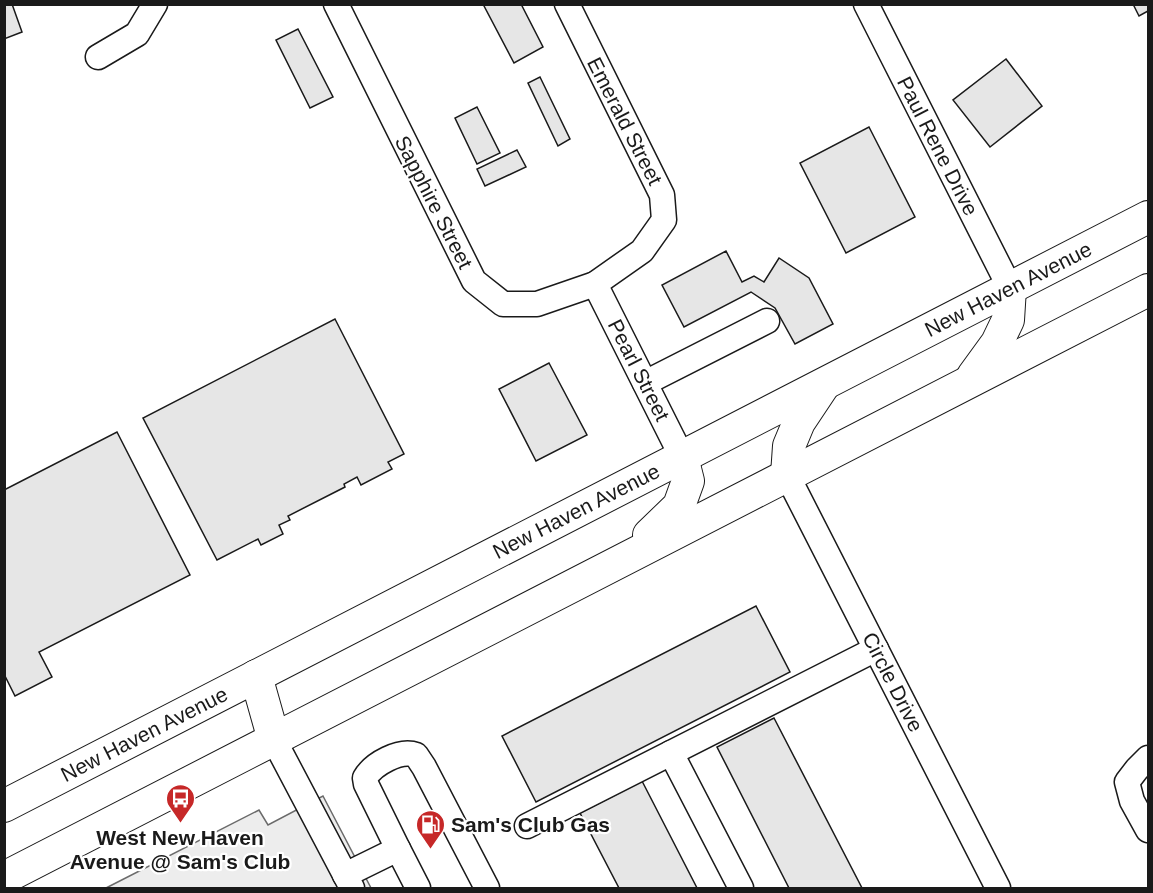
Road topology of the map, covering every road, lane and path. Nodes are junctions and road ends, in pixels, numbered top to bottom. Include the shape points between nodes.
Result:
1 (155, 4) edge
2 (336, 4) edge
3 (567, 4) edge
4 (866, 4) edge
5 (98, 57) dead end
6 (1149, 217) edge
7 (595, 284) junction
8 (1010, 288) junction
9 (1149, 290) edge
10 (767, 321) dead end
11 (969, 382) junction
12 (645, 383) junction
13 (825, 383) junction
14 (682, 457) junction
15 (787, 475) junction
16 (624, 559) junction
17 (876, 649) junction
18 (256, 676) junction
19 (274, 740) junction
20 (671, 753) junction
21 (1149, 758) edge
22 (4, 806) edge
23 (527, 826) dead end
24 (1149, 830) edge
25 (398, 849) junction
26 (4, 878) edge
27 (349, 882) edge
28 (418, 888) edge
29 (487, 888) edge
30 (741, 888) edge
31 (998, 888) edge

1 - 5 street via 137,34
2 - 7 street, Sapphire Street via 474,281 503,304 537,304
3 - 7 street, Emerald Street via 662,195 664,220 642,251
4 - 8 street, Paul Rene Drive
6 - 8 main road, New Haven Avenue
7 - 12 street, Pearl Street
8 - 11 main road via 1008,320
8 - 13 main road, New Haven Avenue
9 - 11 main road
10 - 12 street
11 - 15 main road
12 - 14 street, Pearl Street
13 - 14 main road, New Haven Avenue
13 - 15 main road via 798,422 789,446
14 - 16 main road via 688,481 679,506
14 - 18 main road, New Haven Avenue
15 - 16 main road
15 - 17 street, Circle Drive
16 - 19 main road
17 - 20 street
17 - 31 street, Circle Drive
18 - 19 main road
18 - 22 main road, New Haven Avenue
19 - 26 main road
19 - 27 street
20 - 23 street
20 - 30 street
21 - 24 street via 1127,782 1132,801
25 - 27 street
25 - 28 street
25 - 29 street via 365,778 375,767 406,752 416,755 424,767

